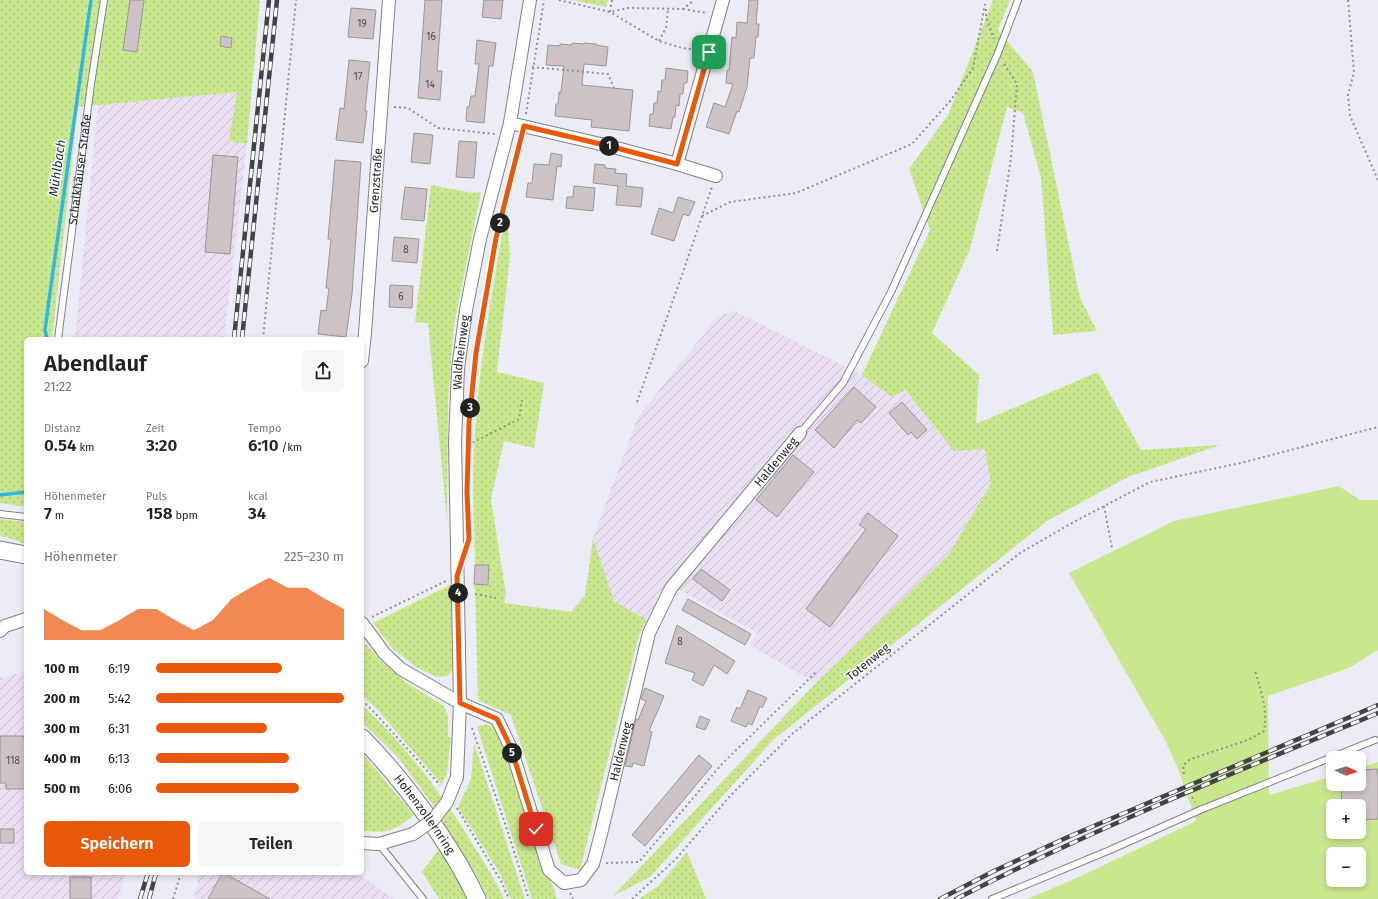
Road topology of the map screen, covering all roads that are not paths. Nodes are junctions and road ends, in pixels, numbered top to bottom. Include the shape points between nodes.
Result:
1 (104, 0) edge
2 (389, 0) edge
3 (530, 0) edge
4 (723, 0) edge
5 (1018, 0) edge
6 (510, 123) junction
7 (677, 164) junction
8 (716, 176) road end
9 (58, 337) edge
10 (364, 342) edge
11 (800, 433) joint
12 (0, 514) edge
13 (24, 517) edge
14 (0, 550) edge
15 (24, 555) edge
16 (24, 620) edge
17 (365, 621) edge
18 (0, 631) edge
19 (460, 703) junction
20 (364, 740) edge
21 (1375, 740) dead end
22 (364, 842) edge
23 (379, 844) junction
24 (419, 898) edge
25 (477, 899) edge
26 (992, 899) edge

1 - 9 lane, Schalkhäuser Straße
2 - 10 street, Grenzstraße
3 - 6 street, Waldheimweg
4 - 7 street
5 - 11 lane via 998,53 891,292 843,383
6 - 7 street
6 - 19 street, Waldheimweg via 480,239 458,369 455,442
7 - 8 street
11 - 19 street, Haldenweg via 671,588 649,632 593,864 581,880 564,883 549,870 511,748 497,719
12 - 13 lane
14 - 15 main road
16 - 18 street via 5,626
17 - 19 street via 384,653 401,669
19 - 23 street, Waldheimweg, bridge via 456,777 447,802 433,820 413,834
20 - 25 main road, Hohenzollernring via 398,776 420,805 446,844
21 - 26 lane via 1200,810
22 - 23 street, Waldheimweg
23 - 24 lane

